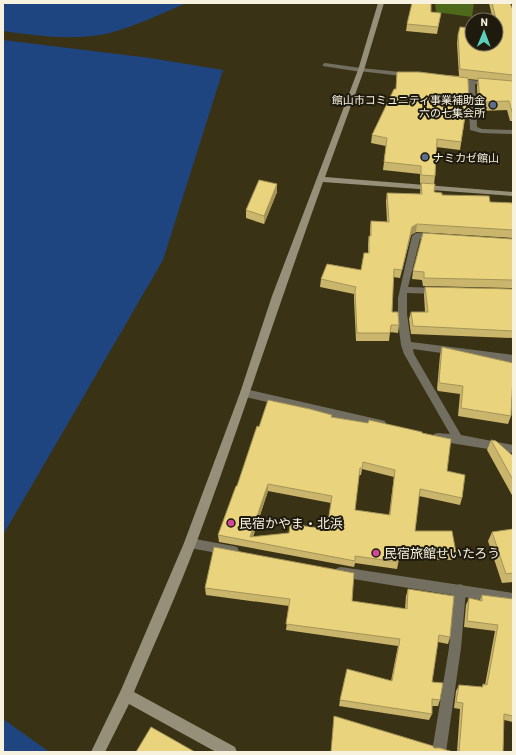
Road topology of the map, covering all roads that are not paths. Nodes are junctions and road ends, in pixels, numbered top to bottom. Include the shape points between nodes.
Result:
1 (381, 3) edge
2 (325, 65) dead end
3 (361, 70) junction
4 (418, 76) edge
5 (447, 79) edge
6 (470, 83) junction
7 (513, 87) edge
8 (513, 132) edge
9 (320, 179) junction
10 (513, 194) edge
11 (446, 238) edge
12 (403, 290) junction
13 (450, 291) edge
14 (406, 345) junction
15 (513, 359) edge
16 (245, 393) junction
17 (393, 427) edge
18 (424, 434) edge
19 (458, 439) junction
20 (513, 449) edge
21 (190, 543) junction
22 (243, 553) edge
23 (333, 570) edge
24 (460, 590) junction
25 (513, 599) edge
26 (126, 695) junction
27 (98, 752) edge
28 (230, 752) edge
29 (439, 752) edge

1 - 3 street
2 - 3 street
3 - 4 street
3 - 9 street
5 - 6 street
6 - 7 street
6 - 8 street via 473,128 481,131
9 - 10 street
9 - 16 street
11 - 12 street via 416,236
12 - 13 street
12 - 14 street
14 - 15 street
14 - 19 street
16 - 17 street
16 - 21 street
18 - 19 street
19 - 20 street
21 - 22 street
21 - 26 street
23 - 24 street
24 - 25 street
24 - 29 street via 456,648
26 - 27 street
26 - 28 street

